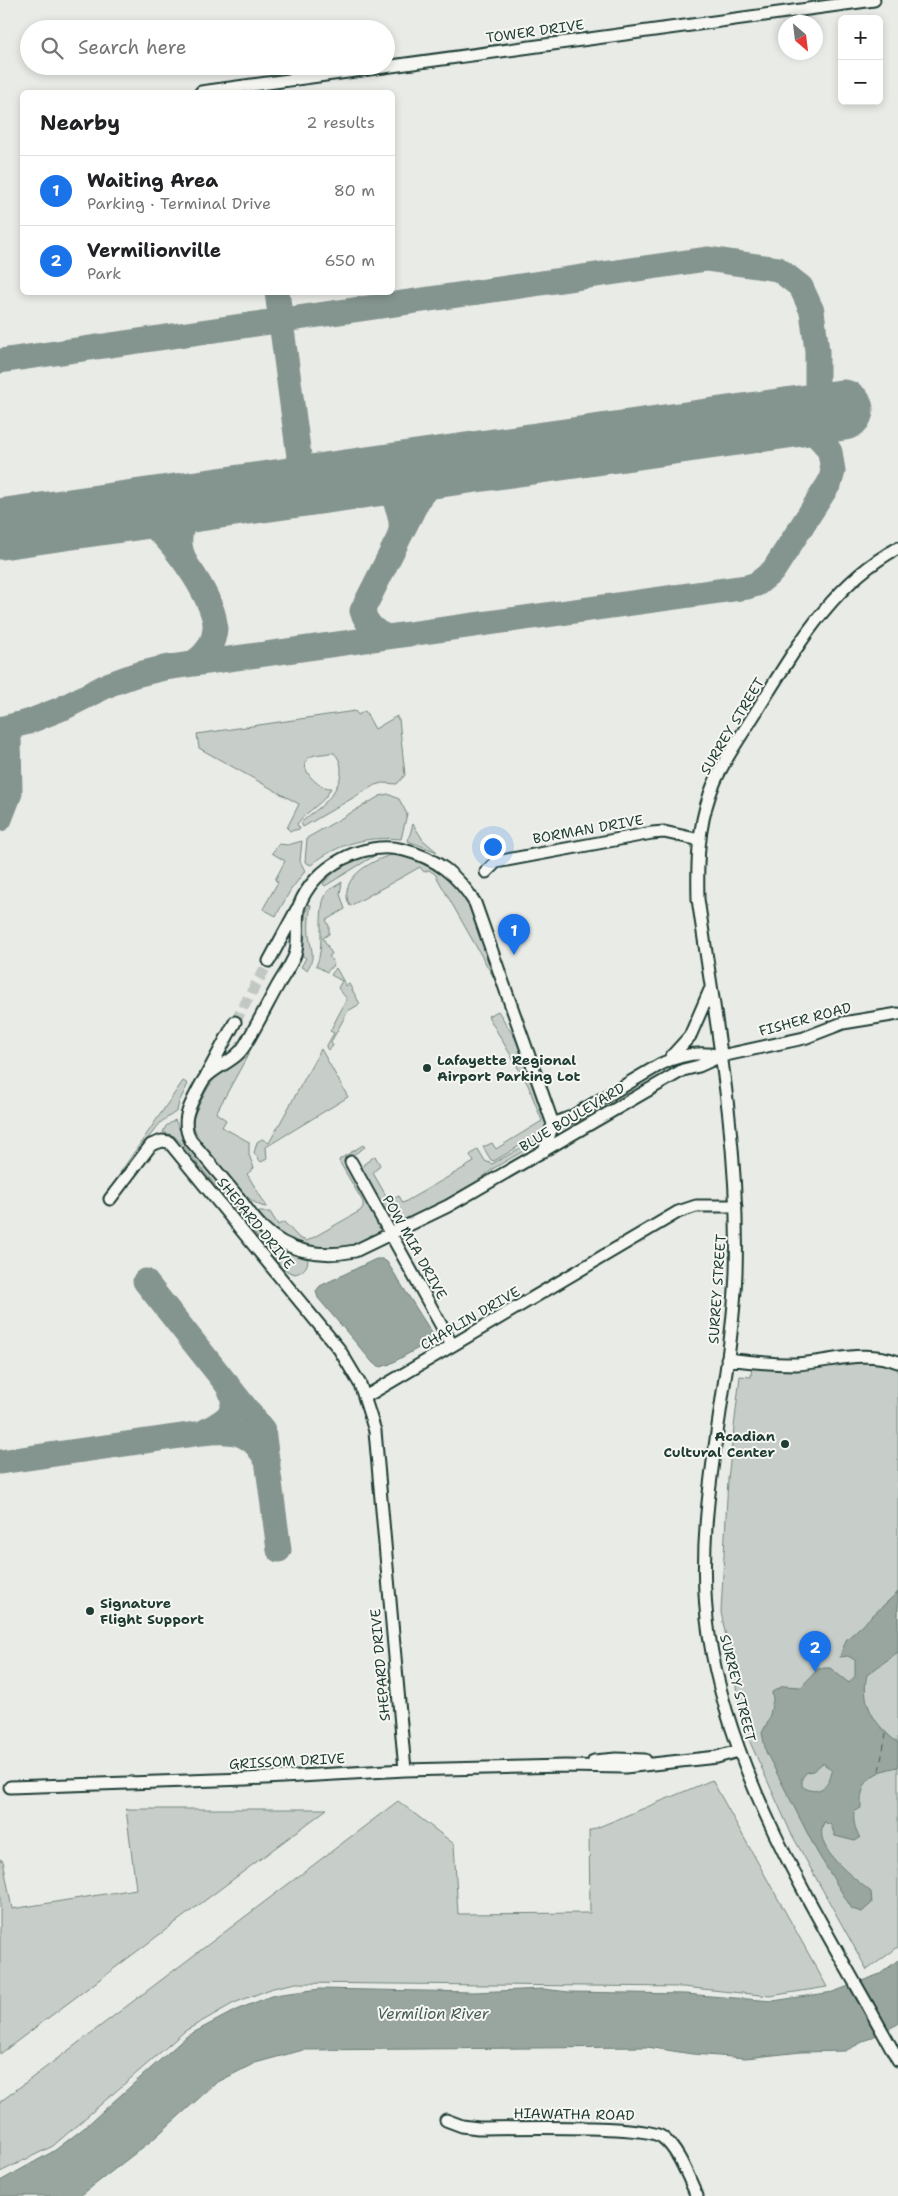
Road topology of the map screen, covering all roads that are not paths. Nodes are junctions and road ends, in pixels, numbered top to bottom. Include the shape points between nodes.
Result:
1 (874, 0) edge
2 (834, 3) edge
3 (395, 65) edge
4 (322, 75) edge
5 (215, 90) edge
6 (898, 548) edge
7 (700, 840) junction
8 (486, 872) dead end
9 (298, 907) junction
10 (269, 961) tunnel mouth
11 (711, 989) junction
12 (898, 1014) edge
13 (235, 1022) tunnel mouth
14 (721, 1056) junction
15 (666, 1061) junction
16 (204, 1078) junction
17 (553, 1124) junction
18 (544, 1151) junction
19 (351, 1162) dead end
20 (110, 1199) dead end
21 (736, 1206) junction
22 (391, 1235) junction
23 (452, 1345) junction
24 (727, 1359) junction
25 (898, 1362) edge
26 (365, 1397) junction
27 (738, 1751) junction
28 (405, 1770) junction
29 (10, 1787) dead end
30 (898, 2060) edge
31 (446, 2120) dead end
32 (697, 2196) edge

1 - 2 street, TOWER DRIVE
2 - 3 street, TOWER DRIVE
4 - 5 street, TOWER DRIVE
6 - 7 street, SURREY STREET via 844,587 823,610 796,649 720,772 710,795
7 - 8 street, BORMAN DRIVE via 664,832 652,833 496,862
7 - 11 street, SURREY STREET via 698,899
9 - 10 street
9 - 16 street via 299,929 291,963 244,1047 224,1066
9 - 17 street via 322,872 335,862 370,849 415,853 455,876 478,910
11 - 14 street, SURREY STREET
11 - 15 street, BLUE BOULEVARD via 690,1036
12 - 14 street, FISHER ROAD via 849,1022 804,1038
13 - 16 street, BLUE BOULEVARD
14 - 15 street, BLUE BOULEVARD via 699,1053
14 - 18 street, BLUE BOULEVARD via 674,1074
14 - 21 street, SURREY STREET via 735,1170
15 - 17 street, BLUE BOULEVARD via 571,1117
16 - 22 street, BLUE BOULEVARD via 188,1108 186,1131 261,1227 279,1241 299,1250 326,1255 355,1251
17 - 18 street
18 - 22 street, BLUE BOULEVARD
19 - 22 street, POW MIA DRIVE
20 - 26 street, SHEPARD DRIVE via 151,1145 169,1142 338,1349
21 - 23 street, CHAPLIN DRIVE via 696,1206 678,1212
21 - 24 street, SURREY STREET via 734,1311
22 - 23 street, POW MIA DRIVE
23 - 26 street, CHAPLIN DRIVE
24 - 25 street via 796,1364 868,1355
24 - 27 street, SURREY STREET via 706,1531 705,1588 712,1647
26 - 28 street, SHEPARD DRIVE via 375,1431
27 - 28 street, GRISSOM DRIVE via 716,1757 625,1768 565,1766
27 - 30 street, SURREY STREET via 769,1822
28 - 29 street, GRISSOM DRIVE
31 - 32 street, HIAWATHA ROAD via 478,2128 626,2129 656,2133 670,2146

